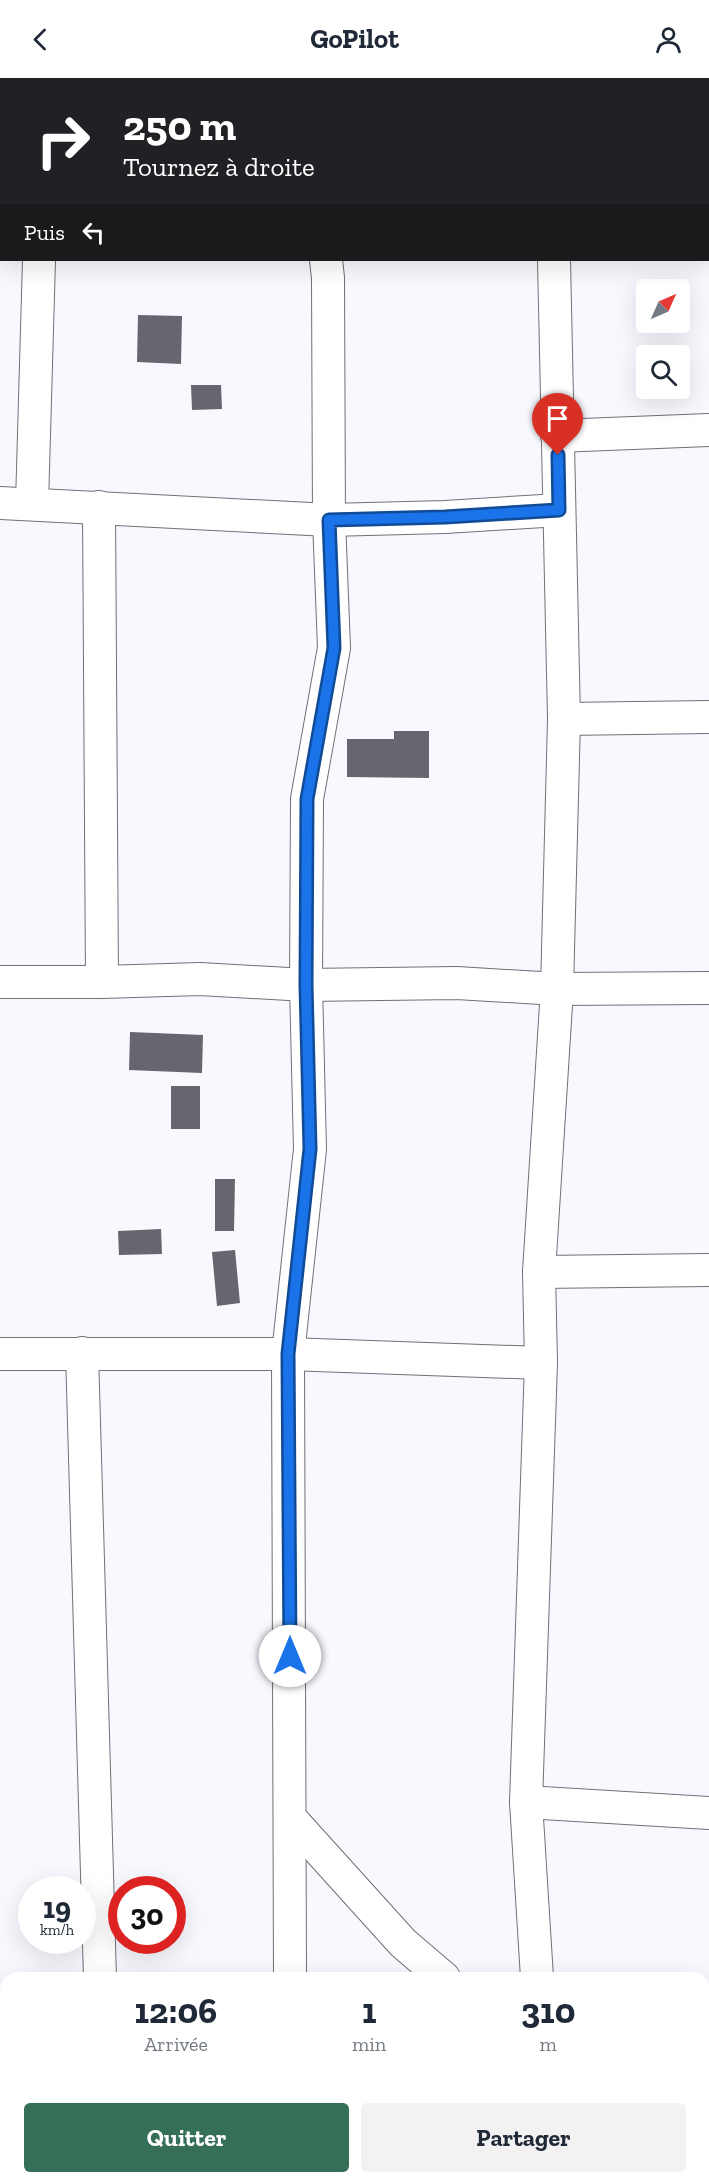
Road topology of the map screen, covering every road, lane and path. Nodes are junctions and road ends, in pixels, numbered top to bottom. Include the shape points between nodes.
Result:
1 (39, 261) edge
2 (326, 261) edge
3 (554, 261) edge
4 (709, 430) edge
5 (557, 436) junction
6 (0, 503) edge
7 (32, 504) junction
8 (99, 507) junction
9 (559, 510) junction
10 (329, 520) junction
11 (709, 717) edge
12 (564, 718) junction
13 (0, 982) edge
14 (102, 982) junction
15 (306, 985) junction
16 (709, 988) edge
17 (557, 989) junction
18 (709, 1270) edge
19 (539, 1272) junction
20 (82, 1353) junction
21 (0, 1354) edge
22 (288, 1354) junction
23 (540, 1363) junction
24 (526, 1802) junction
25 (709, 1813) edge
26 (291, 1819) junction
27 (100, 1972) edge
28 (290, 1972) edge
29 (437, 1972) edge
30 (537, 1972) edge

1 - 7 street
2 - 10 street
3 - 5 street
4 - 5 street
5 - 9 street
6 - 7 street
7 - 8 street
8 - 10 street
8 - 14 street
9 - 10 street
9 - 12 street
10 - 15 street via 334,648 307,799
11 - 12 street
12 - 17 street
13 - 14 street
14 - 15 street via 200,978
15 - 17 street via 457,983
15 - 22 street via 310,1149
16 - 17 street
17 - 19 street
18 - 19 street
19 - 23 street
20 - 21 street
20 - 22 street
20 - 27 street
22 - 23 street
22 - 26 street
23 - 24 street
24 - 25 street
24 - 30 street
26 - 28 street
26 - 29 street via 403,1943

